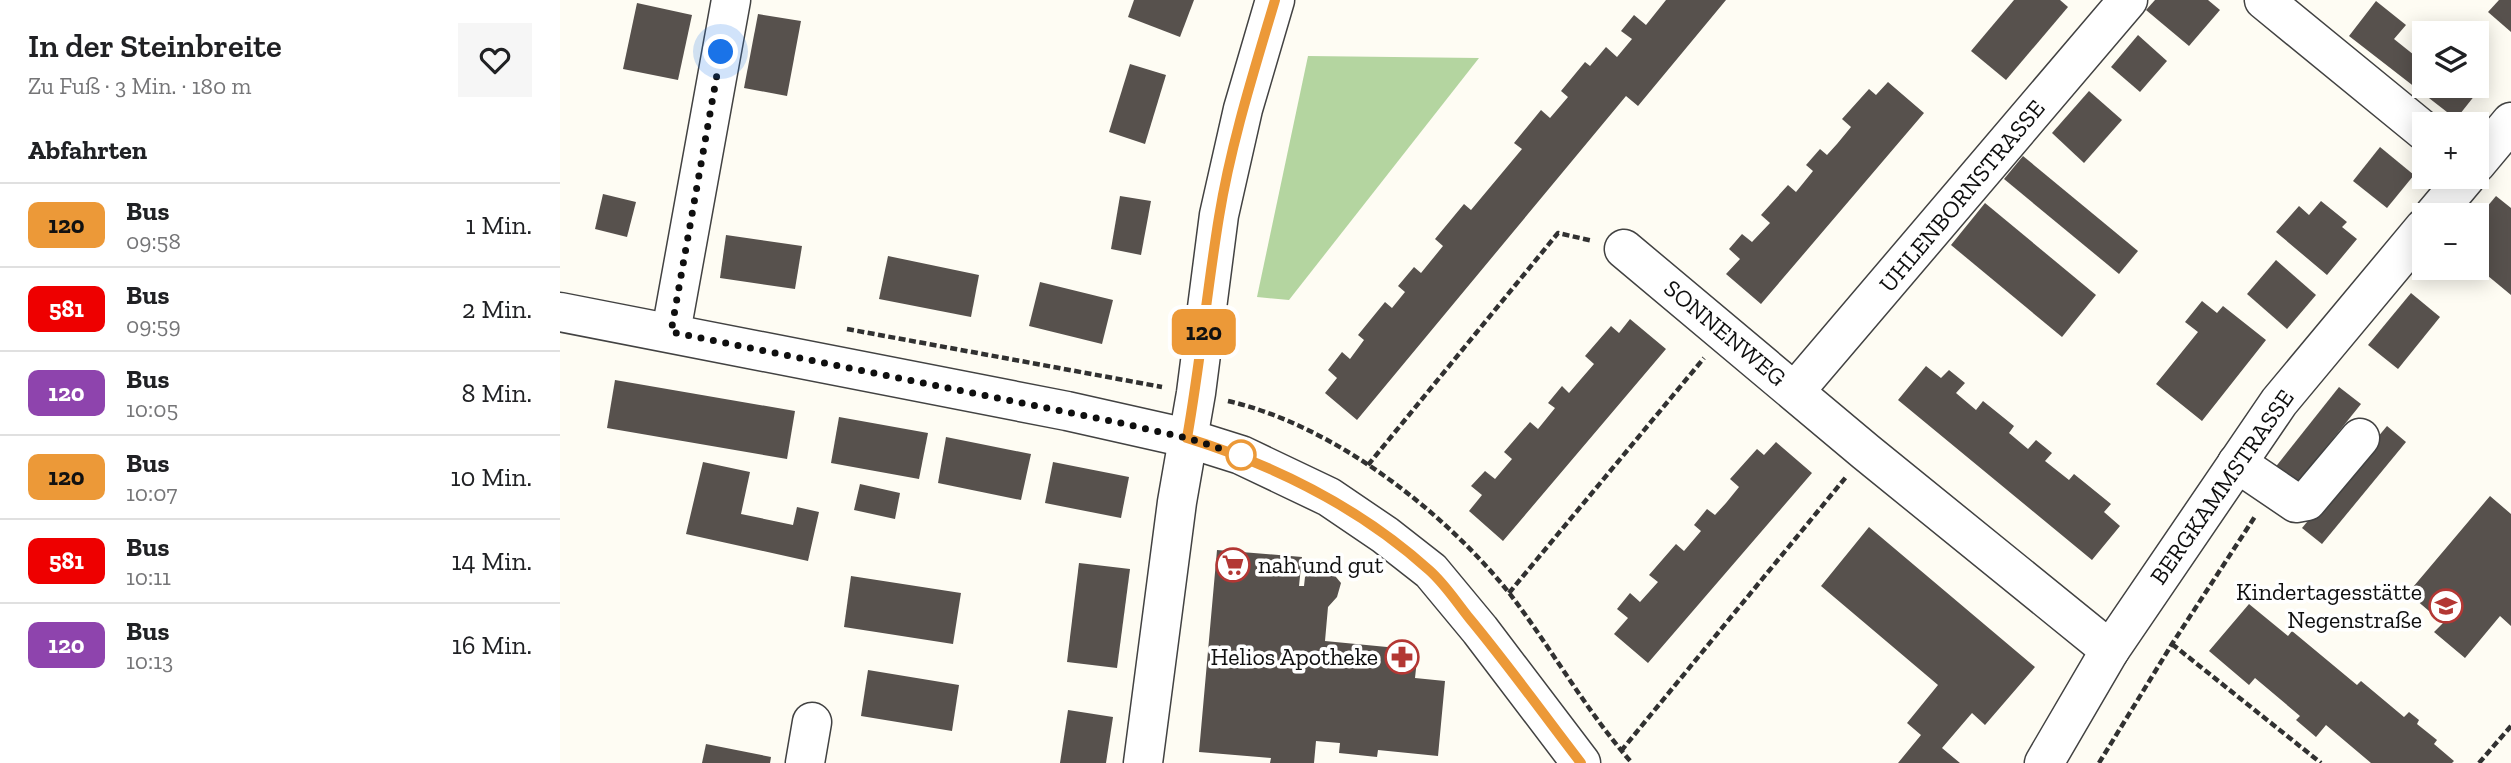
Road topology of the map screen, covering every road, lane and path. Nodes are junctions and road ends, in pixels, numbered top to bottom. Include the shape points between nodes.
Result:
1 (730, 0) edge
2 (1275, 0) edge
3 (2128, 0) edge
4 (2264, 0) edge
5 (2412, 121) edge
6 (2511, 122) edge
7 (2489, 148) edge
8 (2456, 189) edge
9 (2444, 203) edge
10 (2412, 242) edge
11 (1624, 249) joint
12 (560, 312) edge
13 (671, 332) junction
14 (1725, 334) junction
15 (1795, 391) junction
16 (1187, 438) junction
17 (2360, 438) dead end
18 (1866, 452) junction
19 (1368, 465) dead end
20 (2231, 471) junction
21 (1509, 593) dead end
22 (2172, 644) junction
23 (2110, 650) junction
24 (812, 723) dead end
25 (2511, 726) edge
26 (1621, 751) dead end
27 (805, 763) edge
28 (1143, 763) edge
29 (1581, 763) edge
30 (2044, 763) edge
31 (2099, 763) edge
32 (2321, 763) edge
33 (2479, 763) edge

1 - 13 street
2 - 16 street via 1219,215
3 - 15 street, UHLENBORNSTRASSE
4 - 5 street
6 - 7 street
8 - 9 street
10 - 20 street, BERGKAMMSTRASSE via 2279,402
11 - 14 street, SONNENWEG
11 - 19 path via 1558,233
12 - 13 street
13 - 16 street
14 - 15 street, SONNENWEG
14 - 21 path
15 - 18 street, SONNENWEG
16 - 28 street
16 - 29 street via 1241,455 1329,497 1431,571
17 - 20 street via 2307,501 2296,503
18 - 23 street, SONNENWEG
18 - 26 path
20 - 22 path via 2262,506
20 - 23 street, BERGKAMMSTRASSE
22 - 31 path
22 - 32 path
23 - 30 street, BERGKAMMSTRASSE
24 - 27 street
25 - 33 path

